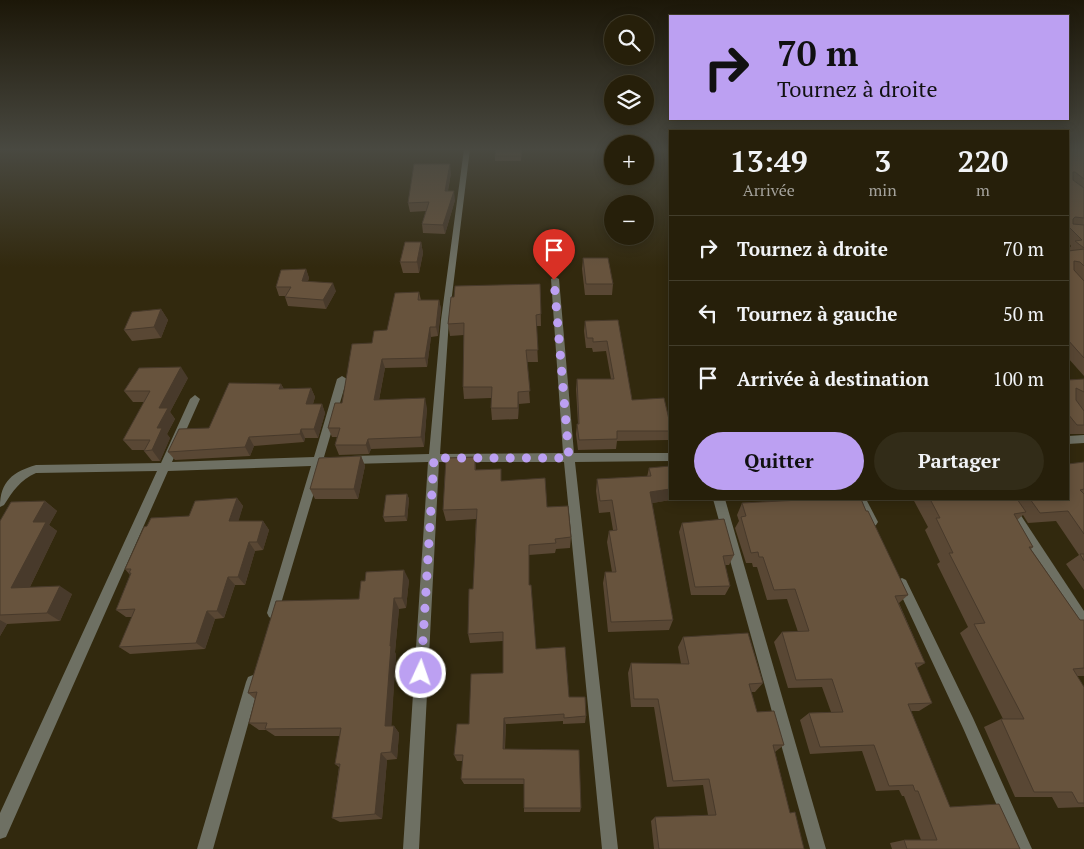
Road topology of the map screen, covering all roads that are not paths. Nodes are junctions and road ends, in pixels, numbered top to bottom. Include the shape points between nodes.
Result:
1 (462, 189) edge
2 (554, 280) dead end
3 (342, 379) dead end
4 (195, 399) dead end
5 (1084, 439) edge
6 (1069, 440) edge
7 (669, 457) edge
8 (434, 458) junction
9 (569, 458) junction
10 (317, 461) junction
11 (166, 467) junction
12 (719, 500) edge
13 (861, 500) edge
14 (1005, 500) edge
15 (0, 502) edge
16 (878, 534) edge
17 (895, 570) edge
18 (270, 622) edge
19 (1084, 622) edge
20 (257, 669) edge
21 (0, 831) edge
22 (205, 849) edge
23 (410, 849) edge
24 (610, 849) edge
25 (818, 849) edge
26 (1024, 849) edge

1 - 8 street via 445,320
2 - 9 street
3 - 10 street
4 - 11 street
5 - 6 street
7 - 9 street
8 - 9 street
8 - 10 street
8 - 23 street
9 - 24 street
10 - 11 street
10 - 18 street
11 - 15 street via 36,469 21,474
11 - 21 street
12 - 25 street
13 - 16 street
14 - 19 street
17 - 26 street
20 - 22 street

